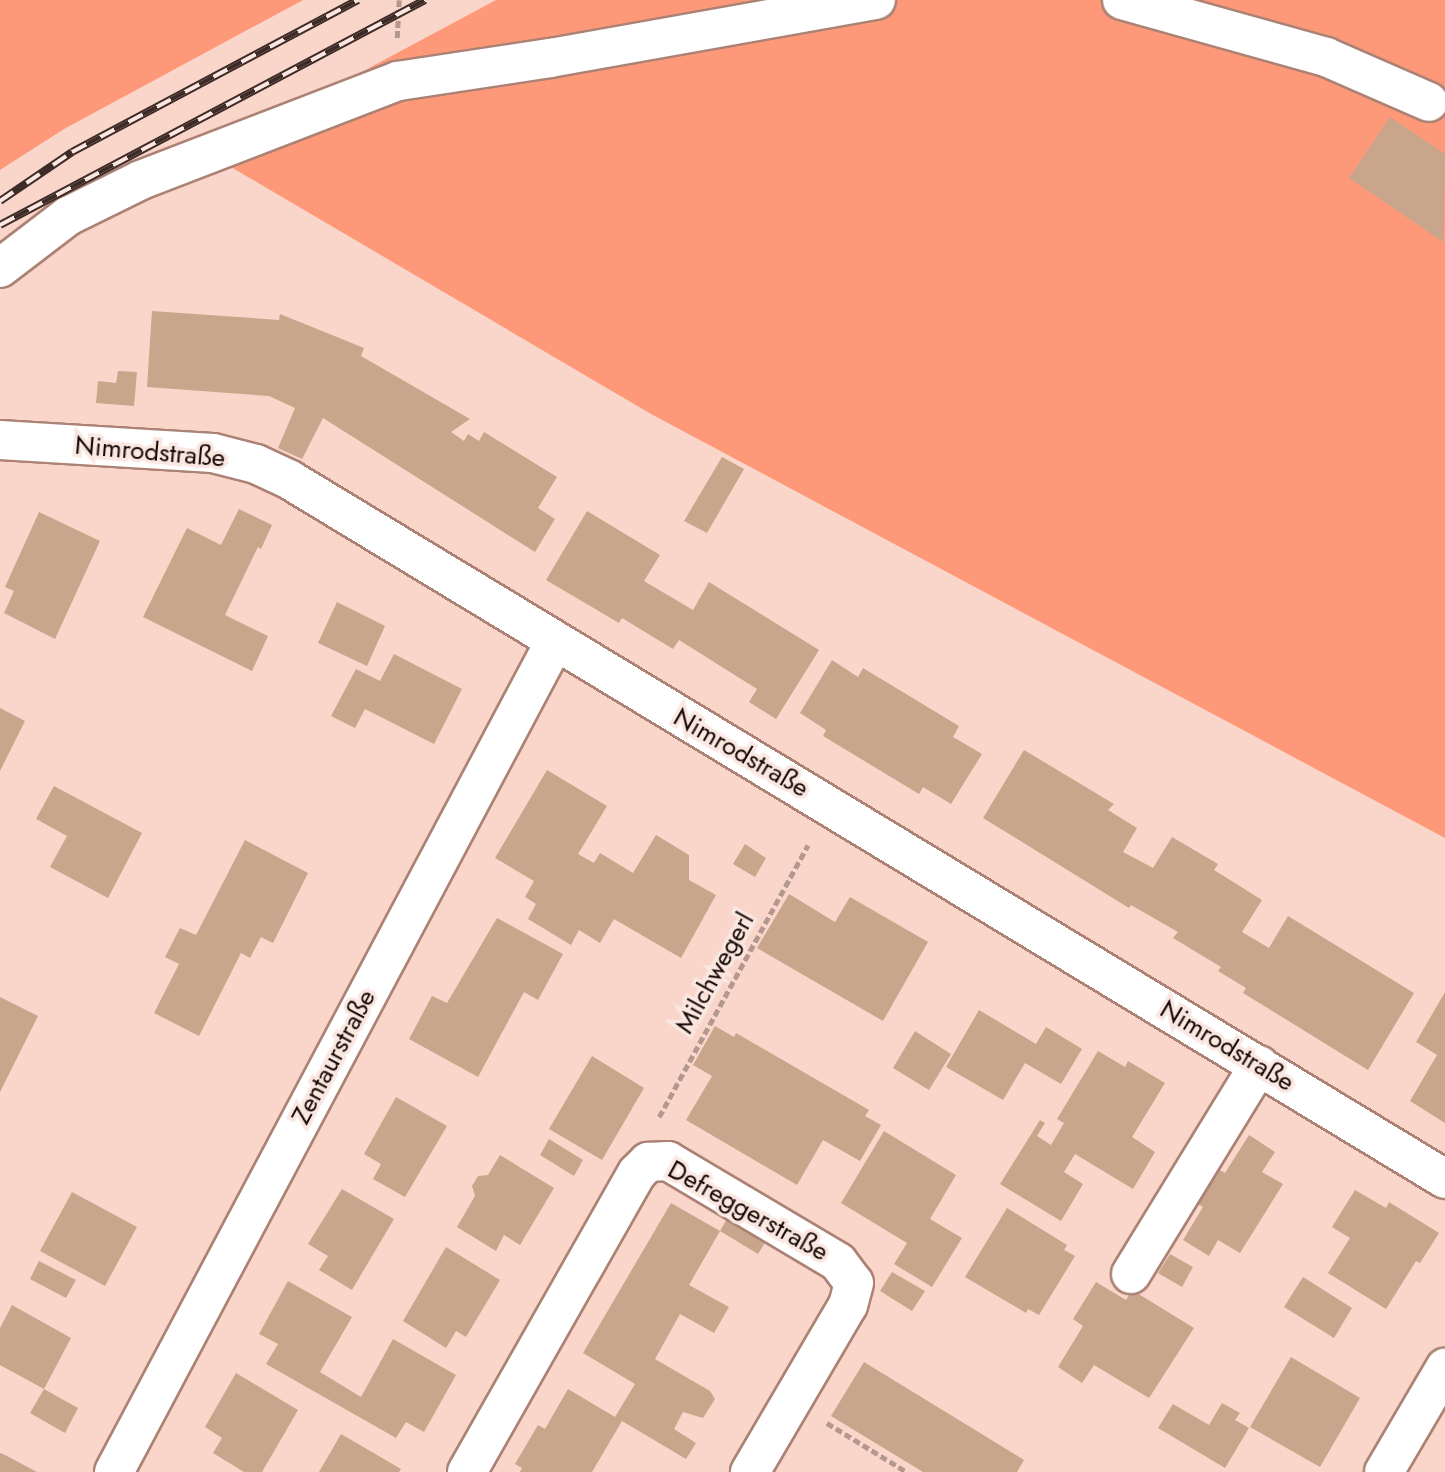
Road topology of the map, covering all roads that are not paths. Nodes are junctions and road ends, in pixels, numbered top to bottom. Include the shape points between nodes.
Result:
1 (876, 0) edge
2 (1122, 0) edge
3 (1429, 102) dead end
4 (0, 268) edge
5 (0, 440) edge
6 (554, 643) junction
7 (1259, 1065) junction
8 (1445, 1179) edge
9 (1131, 1274) dead end
10 (1445, 1368) edge
11 (114, 1472) edge
12 (467, 1472) edge
13 (750, 1472) edge
14 (1384, 1472) edge

1 - 4 street via 398,81 141,180 68,216
2 - 3 street via 1326,57
5 - 6 street, Nimrodstraße via 180,449 256,464
6 - 7 street, Nimrodstraße
6 - 11 street, Zentaurstraße
7 - 8 street, Nimrodstraße
7 - 9 street
10 - 14 street
12 - 13 street, Defreggerstraße via 631,1182 648,1162 668,1161 838,1262 855,1283 848,1306

